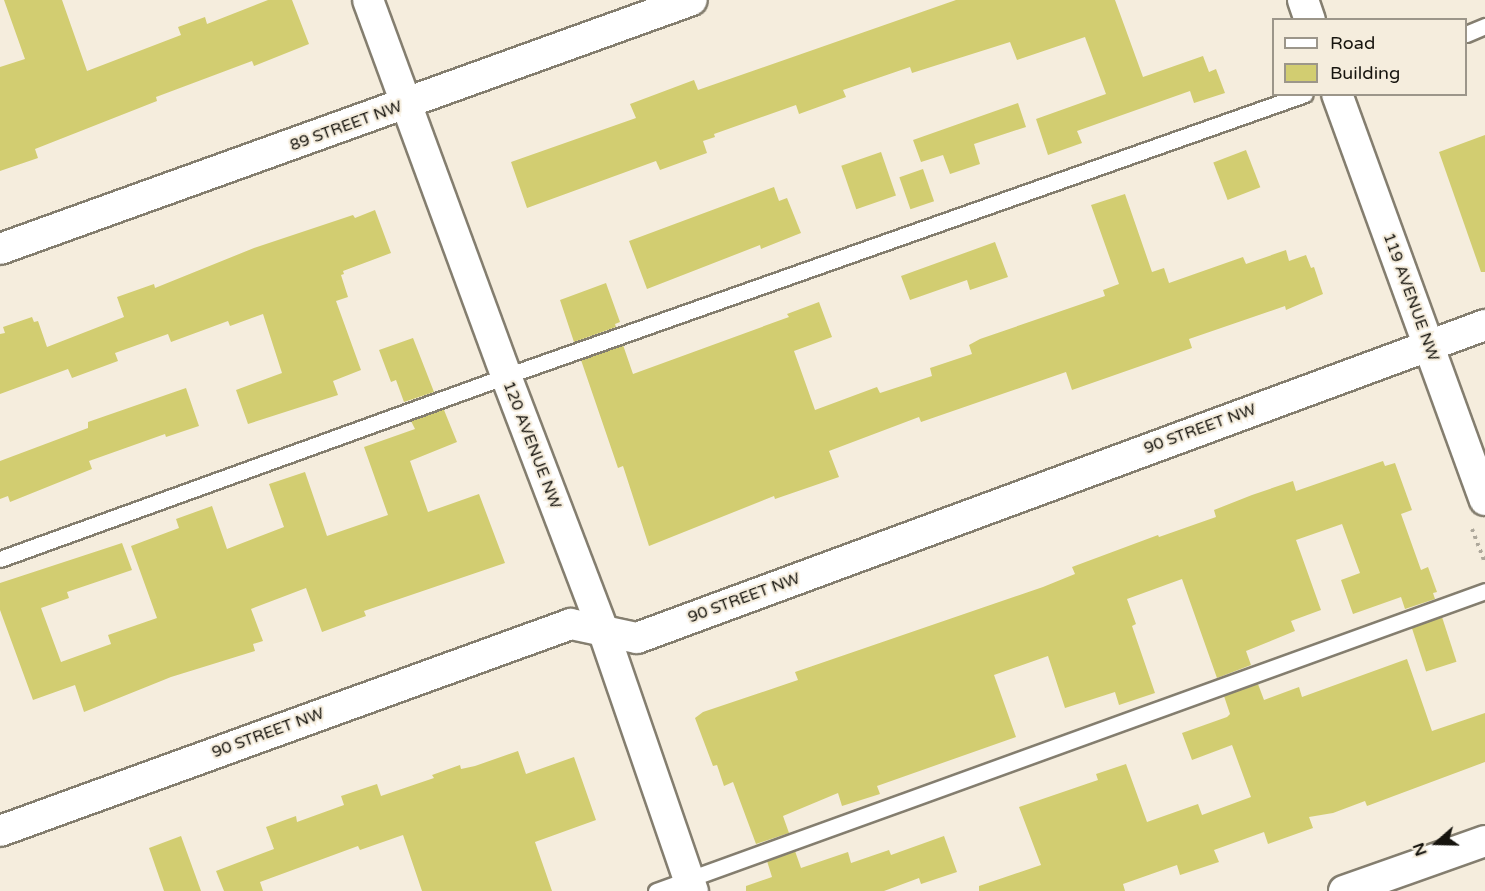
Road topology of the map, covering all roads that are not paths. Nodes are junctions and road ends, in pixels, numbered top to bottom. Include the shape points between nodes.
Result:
1 (368, 0) edge
2 (692, 0) edge
3 (1303, 0) edge
4 (1309, 18) edge
5 (1485, 26) edge
6 (1467, 34) edge
7 (1299, 96) edge
8 (1338, 96) edge
9 (405, 105) junction
10 (0, 249) edge
11 (1485, 325) edge
12 (1428, 344) junction
13 (506, 376) junction
14 (1485, 500) edge
15 (0, 559) edge
16 (1485, 591) edge
17 (603, 630) junction
18 (0, 831) edge
19 (1485, 841) edge
20 (691, 885) edge
21 (656, 891) edge
22 (1344, 891) edge

1 - 9 street, 120 AVENUE NW
2 - 9 street, 89 STREET NW
3 - 4 street
5 - 6 lane
7 - 13 lane
8 - 12 street, 119 AVENUE NW
9 - 10 street, 89 STREET NW
9 - 13 street, 120 AVENUE NW
11 - 12 street, 90 STREET NW
12 - 14 street, 119 AVENUE NW
12 - 17 street, 90 STREET NW via 637,638
13 - 15 lane
13 - 17 street, 120 AVENUE NW
16 - 20 lane
17 - 18 street, 90 STREET NW via 571,624
17 - 20 street, 120 AVENUE NW
19 - 22 street
20 - 21 lane

